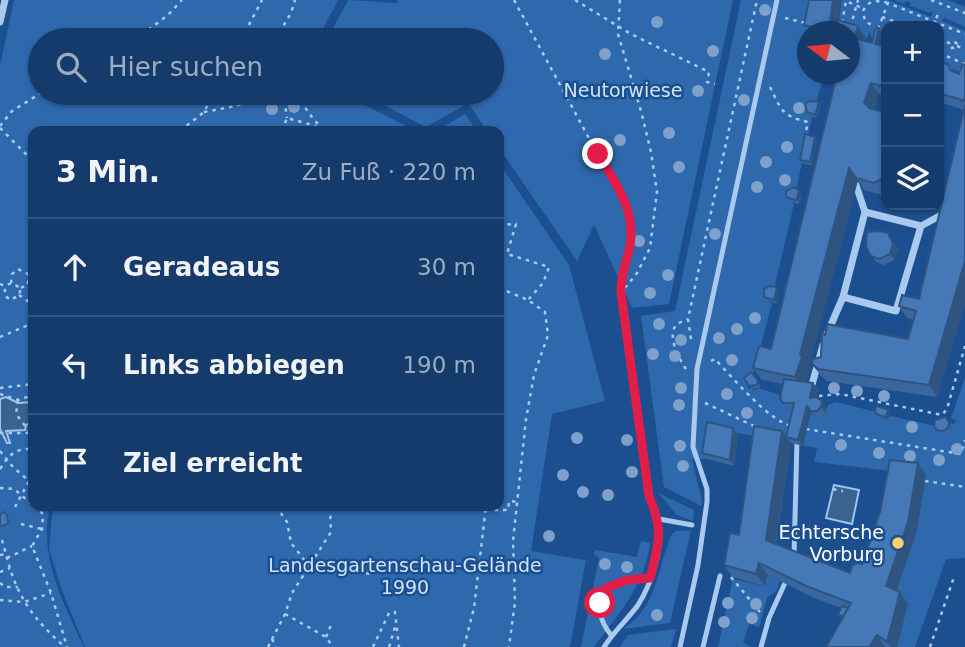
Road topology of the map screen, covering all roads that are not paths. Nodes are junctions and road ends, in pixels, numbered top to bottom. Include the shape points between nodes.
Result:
1 (5, 0) edge
2 (777, 0) edge
3 (0, 22) edge
4 (856, 185) edge
5 (952, 210) edge
6 (865, 212) junction
7 (920, 226) junction
8 (843, 297) junction
9 (811, 388) edge
10 (801, 431) edge
11 (649, 496) road end
12 (659, 519) junction
13 (692, 525) dead end
14 (794, 559) edge
15 (720, 576) dead end
16 (650, 578) junction
17 (785, 583) edge
18 (611, 635) junction
19 (604, 647) edge
20 (680, 647) edge
21 (703, 647) edge
22 (761, 647) edge

1 - 3 street
2 - 20 lane via 697,369 693,447 707,502
4 - 6 street
5 - 7 street
6 - 7 street
6 - 8 street
7 - 8 street via 896,311
8 - 9 street
10 - 14 lane via 796,444
11 - 12 lane
12 - 13 lane
12 - 16 lane via 660,539
15 - 21 lane
16 - 18 lane via 638,604
16 - 18 lane via 606,588 600,615
17 - 22 lane
18 - 19 lane

